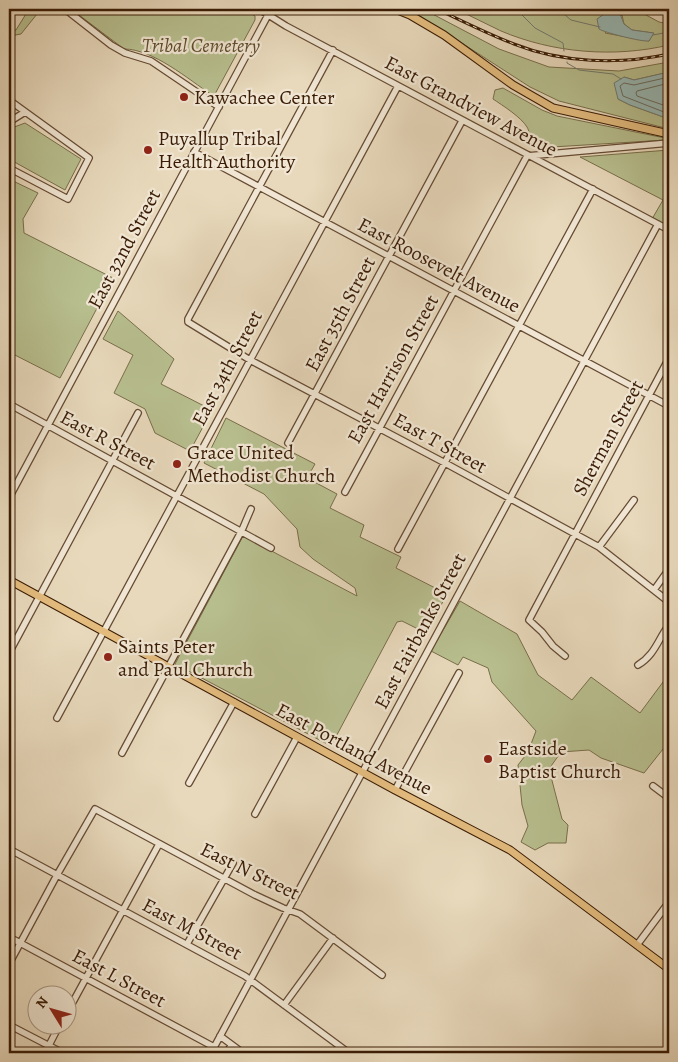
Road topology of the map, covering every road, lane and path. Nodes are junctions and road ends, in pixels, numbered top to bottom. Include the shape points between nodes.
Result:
1 (65, 9) edge
2 (259, 9) edge
3 (395, 9) edge
4 (268, 15) junction
5 (333, 50) junction
6 (398, 86) junction
7 (9, 100) edge
8 (218, 107) junction
9 (25, 112) junction
10 (462, 121) junction
11 (9, 122) edge
12 (669, 134) edge
13 (669, 143) edge
14 (194, 152) junction
15 (527, 156) junction
16 (9, 168) edge
17 (259, 187) junction
18 (593, 188) junction
19 (325, 222) junction
20 (658, 224) junction
21 (669, 230) edge
22 (389, 256) junction
23 (454, 292) junction
24 (519, 325) junction
25 (669, 358) edge
26 (250, 360) junction
27 (584, 360) junction
28 (315, 395) junction
29 (649, 396) junction
30 (9, 404) edge
31 (669, 406) edge
32 (138, 413) dead end
33 (48, 426) junction
34 (380, 429) junction
35 (288, 443) dead end
36 (112, 460) junction
37 (445, 463) junction
38 (345, 492) dead end
39 (177, 496) junction
40 (9, 498) edge
41 (510, 500) junction
42 (634, 500) dead end
43 (251, 509) dead end
44 (242, 530) junction
45 (575, 534) junction
46 (271, 548) dead end
47 (599, 548) junction
48 (398, 549) dead end
49 (669, 569) edge
50 (9, 580) edge
51 (654, 590) junction
52 (39, 596) junction
53 (669, 602) edge
54 (669, 625) edge
55 (105, 631) junction
56 (9, 653) edge
57 (565, 656) dead end
58 (638, 665) dead end
59 (169, 667) junction
60 (459, 673) dead end
61 (234, 702) junction
62 (57, 718) dead end
63 (297, 737) junction
64 (122, 753) dead end
65 (363, 773) junction
66 (189, 783) dead end
67 (653, 786) dead end
68 (395, 790) junction
69 (669, 798) edge
70 (255, 814) dead end
71 (159, 844) junction
72 (9, 849) edge
73 (233, 863) dead end
74 (57, 875) junction
75 (223, 878) junction
76 (669, 902) edge
77 (122, 910) junction
78 (288, 910) junction
79 (9, 937) edge
80 (333, 938) junction
81 (20, 943) junction
82 (187, 944) junction
83 (637, 945) junction
84 (9, 964) edge
85 (669, 969) edge
86 (382, 975) dead end
87 (85, 978) junction
88 (251, 980) junction
89 (78, 992) edge
90 (284, 1005) junction
91 (9, 1025) edge
92 (55, 1034) edge
93 (220, 1036) junction
94 (232, 1045) junction
95 (49, 1046) junction
96 (213, 1050) edge
97 (45, 1053) edge
98 (63, 1053) edge
99 (226, 1053) edge
100 (243, 1053) edge
101 (349, 1053) edge

1 - 8 street via 111,45 151,61
2 - 4 street, East Grandview Avenue
3 - 12 main road via 444,36 513,85 553,108
4 - 5 street, East Grandview Avenue
4 - 8 street, East 32nd Street
5 - 6 street, East Grandview Avenue
5 - 17 street
6 - 10 street, East Grandview Avenue
6 - 19 street, East 34th Street
7 - 9 street
8 - 14 street, East 32nd Street
9 - 11 street
9 - 16 street via 89,158 68,199
10 - 15 street, East Grandview Avenue
10 - 22 street, East 35th Street
13 - 15 street
14 - 17 street, East Roosevelt Avenue
14 - 33 street, East 32nd Street
15 - 18 street, East Grandview Avenue
15 - 23 street, East Harrison Street
17 - 19 street, East Roosevelt Avenue
17 - 26 street, East T Street via 188,319 188,322
18 - 20 street, East Grandview Avenue
18 - 24 street
19 - 22 street, East Roosevelt Avenue
19 - 26 street, East 34th Street
20 - 21 street, East Grandview Avenue
20 - 27 street, East Fairbanks Street
22 - 23 street, East Roosevelt Avenue
22 - 28 street, East 35th Street
23 - 24 street, East Roosevelt Avenue
23 - 34 street, East Harrison Street
24 - 27 street, East Roosevelt Avenue
24 - 37 street
25 - 29 street, Sherman Street
26 - 28 street, East T Street
26 - 39 street, East 34th Street
27 - 29 street, East Roosevelt Avenue
27 - 41 street, East Fairbanks Street
28 - 34 street, East T Street
28 - 35 street, East 35th Street
29 - 31 street, East Roosevelt Avenue
29 - 45 street, Sherman Street
30 - 33 street, East R Street
32 - 36 street
33 - 36 street, East R Street
33 - 40 street, East 32nd Street
34 - 37 street, East T Street
34 - 38 street, East Harrison Street
36 - 39 street, East R Street
36 - 52 street
37 - 41 street, East T Street
37 - 48 street
39 - 44 street, East R Street
39 - 55 street, East 34th Street
41 - 45 street, East T Street
41 - 65 street, East Fairbanks Street
42 - 47 street
43 - 44 street
44 - 46 street, East R Street
44 - 59 street
45 - 47 street, East T Street
45 - 57 street, Sherman Street via 529,620
47 - 51 street, East T Street
49 - 51 street
50 - 52 main road, East Portland Avenue
51 - 53 street, East T Street
52 - 55 main road, East Portland Avenue
52 - 56 street
54 - 58 street via 653,653
55 - 59 main road, East Portland Avenue
55 - 62 street, East 34th Street
59 - 61 main road, East Portland Avenue
59 - 64 street
60 - 68 street
61 - 63 main road, East Portland Avenue
61 - 66 street
63 - 65 main road, East Portland Avenue
63 - 70 street
65 - 68 main road, East Portland Avenue
65 - 78 street, East Fairbanks Street
67 - 69 street
68 - 83 main road, East Portland Avenue via 510,850
71 - 74 street, East N Street via 95,809
71 - 75 street, East N Street
71 - 77 street
72 - 74 street, East M Street
73 - 75 street
74 - 77 street, East M Street
74 - 81 street
75 - 78 street, East N Street
75 - 82 street
76 - 83 street
77 - 82 street, East M Street
77 - 87 street
78 - 80 street, East N Street via 300,914
78 - 88 street, East Fairbanks Street
79 - 81 street, East L Street
80 - 86 street, East N Street
80 - 90 street
81 - 84 street
81 - 87 street, East L Street
82 - 88 street, East M Street
83 - 85 main road, East Portland Avenue
87 - 89 street
87 - 96 street, East L Street
88 - 90 street, East M Street
88 - 93 street, East Fairbanks Street
90 - 101 street, East M Street
91 - 95 street
92 - 95 street
93 - 94 street
93 - 96 street, East Fairbanks Street
94 - 99 street
94 - 100 street
95 - 97 street
95 - 98 street

